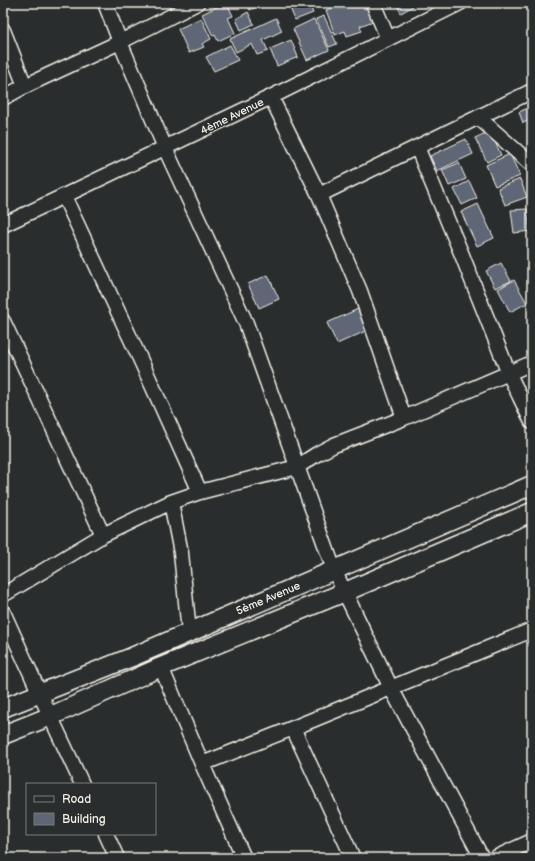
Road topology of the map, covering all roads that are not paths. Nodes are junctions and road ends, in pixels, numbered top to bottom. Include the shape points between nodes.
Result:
1 (105, 3) edge
2 (197, 3) edge
3 (373, 3) edge
4 (460, 3) edge
5 (3, 30) edge
6 (388, 39) junction
7 (120, 42) junction
8 (25, 86) junction
9 (532, 90) edge
10 (271, 97) junction
11 (3, 98) edge
12 (478, 117) junction
13 (417, 147) junction
14 (165, 148) junction
15 (532, 165) edge
16 (319, 195) junction
17 (64, 196) junction
18 (3, 225) edge
19 (3, 321) edge
20 (532, 363) edge
21 (508, 374) junction
22 (404, 418) junction
23 (532, 422) edge
24 (297, 467) junction
25 (532, 485) edge
26 (200, 492) junction
27 (172, 502) junction
28 (532, 512) edge
29 (103, 535) junction
30 (334, 570) junction
31 (345, 592) junction
32 (3, 595) edge
33 (3, 612) edge
34 (532, 630) edge
35 (189, 632) junction
36 (161, 667) junction
37 (391, 688) junction
38 (40, 694) junction
39 (3, 708) edge
40 (50, 716) junction
41 (293, 728) junction
42 (3, 735) edge
43 (202, 764) junction
44 (82, 783) edge
45 (106, 835) edge
46 (532, 841) edge
47 (117, 858) edge
48 (244, 858) edge
49 (353, 858) edge
50 (482, 858) edge
51 (496, 858) edge

1 - 7 street
2 - 7 street
3 - 6 street
4 - 6 street, 4ème Avenue
5 - 8 street
6 - 10 street, 4ème Avenue
7 - 8 street
7 - 14 street
8 - 11 street
9 - 12 street
10 - 14 street, 4ème Avenue
10 - 16 street
12 - 13 street
12 - 15 street
13 - 16 street
13 - 21 street
14 - 17 street, 4ème Avenue
14 - 24 street via 246,323
16 - 22 street via 360,291
17 - 18 street, 4ème Avenue
17 - 26 street
19 - 29 street
20 - 21 street
21 - 22 street
21 - 23 street
22 - 24 street via 334,446
24 - 26 street
24 - 30 street
25 - 30 street, 5ème Avenue
26 - 27 street
27 - 29 street
27 - 35 street via 181,552
28 - 31 street, 5ème Avenue
29 - 32 street
30 - 31 street
30 - 35 street, 5ème Avenue
31 - 36 street, 5ème Avenue
31 - 37 street
33 - 38 street
34 - 37 street
35 - 38 street, 5ème Avenue
36 - 40 street, 5ème Avenue
36 - 43 street
37 - 41 street
37 - 50 street
38 - 39 street, 5ème Avenue
38 - 40 street
40 - 42 street, 5ème Avenue
40 - 44 street
41 - 43 street
41 - 49 street
43 - 48 street
45 - 47 street
46 - 51 street

